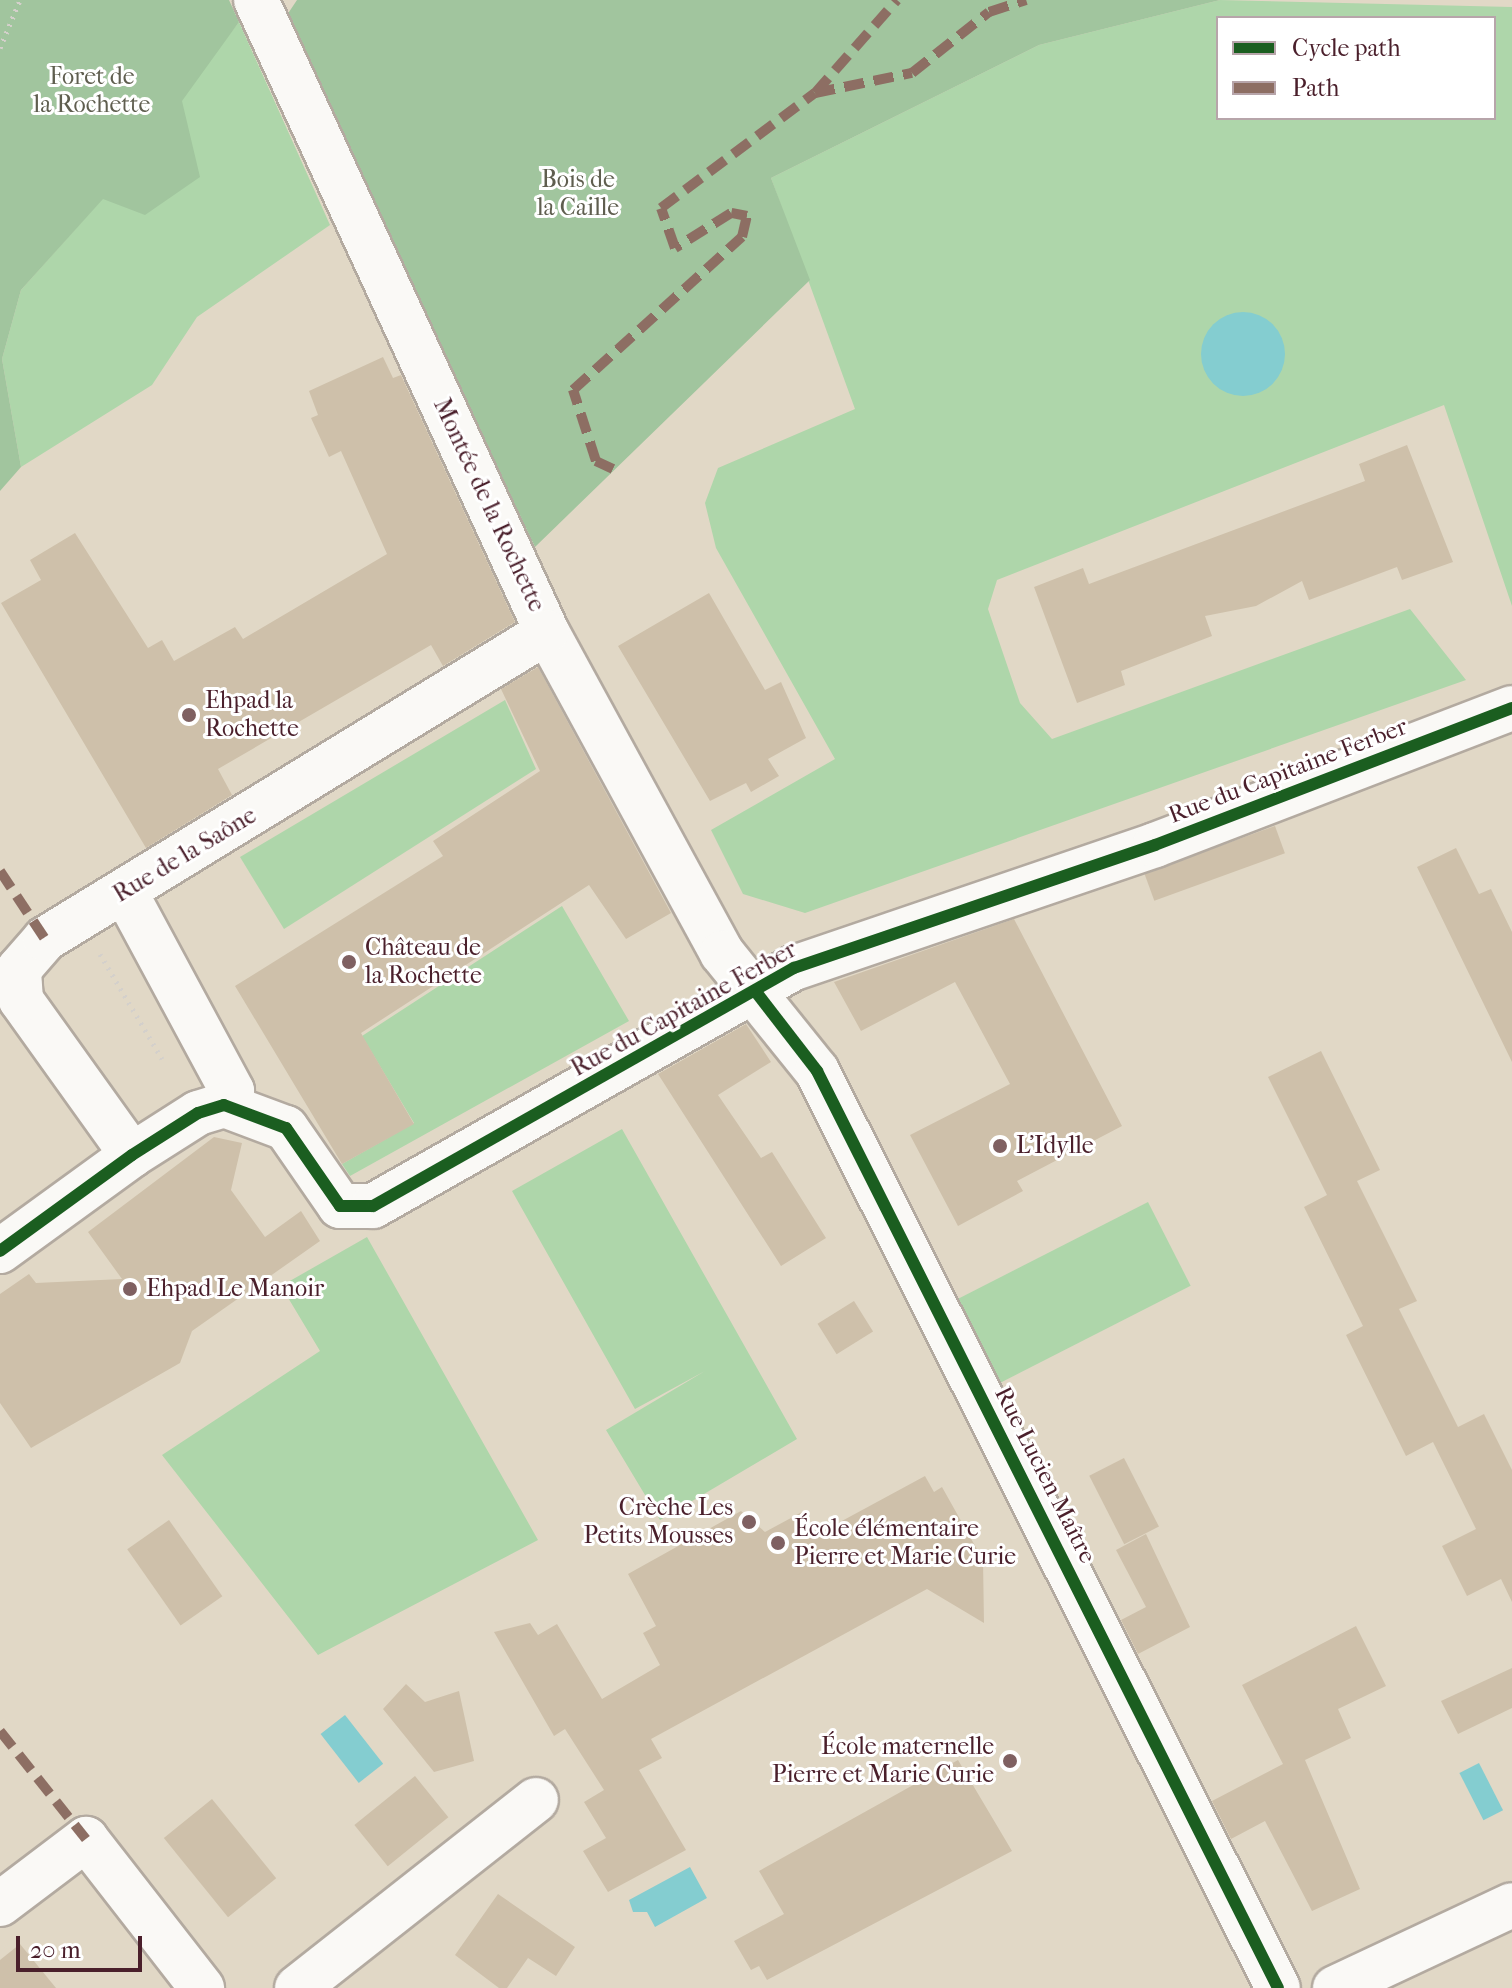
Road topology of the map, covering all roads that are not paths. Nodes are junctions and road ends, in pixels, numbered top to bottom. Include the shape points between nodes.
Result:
1 (256, 0) edge
2 (547, 632) junction
3 (1512, 708) edge
4 (125, 892) junction
5 (756, 992) junction
6 (232, 1107) junction
7 (132, 1155) junction
8 (0, 1251) edge
9 (536, 1800) dead end
10 (0, 1904) edge
11 (1512, 1905) edge
12 (202, 1988) edge
13 (297, 1988) edge
14 (1278, 1988) edge
15 (1335, 1988) edge

1 - 2 street, Montée de la Rochette
2 - 4 street, Rue de la Saône
2 - 5 street, Montée de la Rochette via 722,953
3 - 5 street, Rue du Capitaine Ferber via 1155,845 794,968
4 - 6 street via 232,1091
4 - 7 street, Rue de la Saône via 45,939 19,969 21,1000
5 - 6 street, Rue du Capitaine Ferber via 373,1206 356,1210 331,1199 286,1128
5 - 14 street, Rue Lucien Maître via 817,1071
6 - 7 street via 198,1113
7 - 8 street
9 - 13 street
10 - 12 street via 86,1839
11 - 15 street

